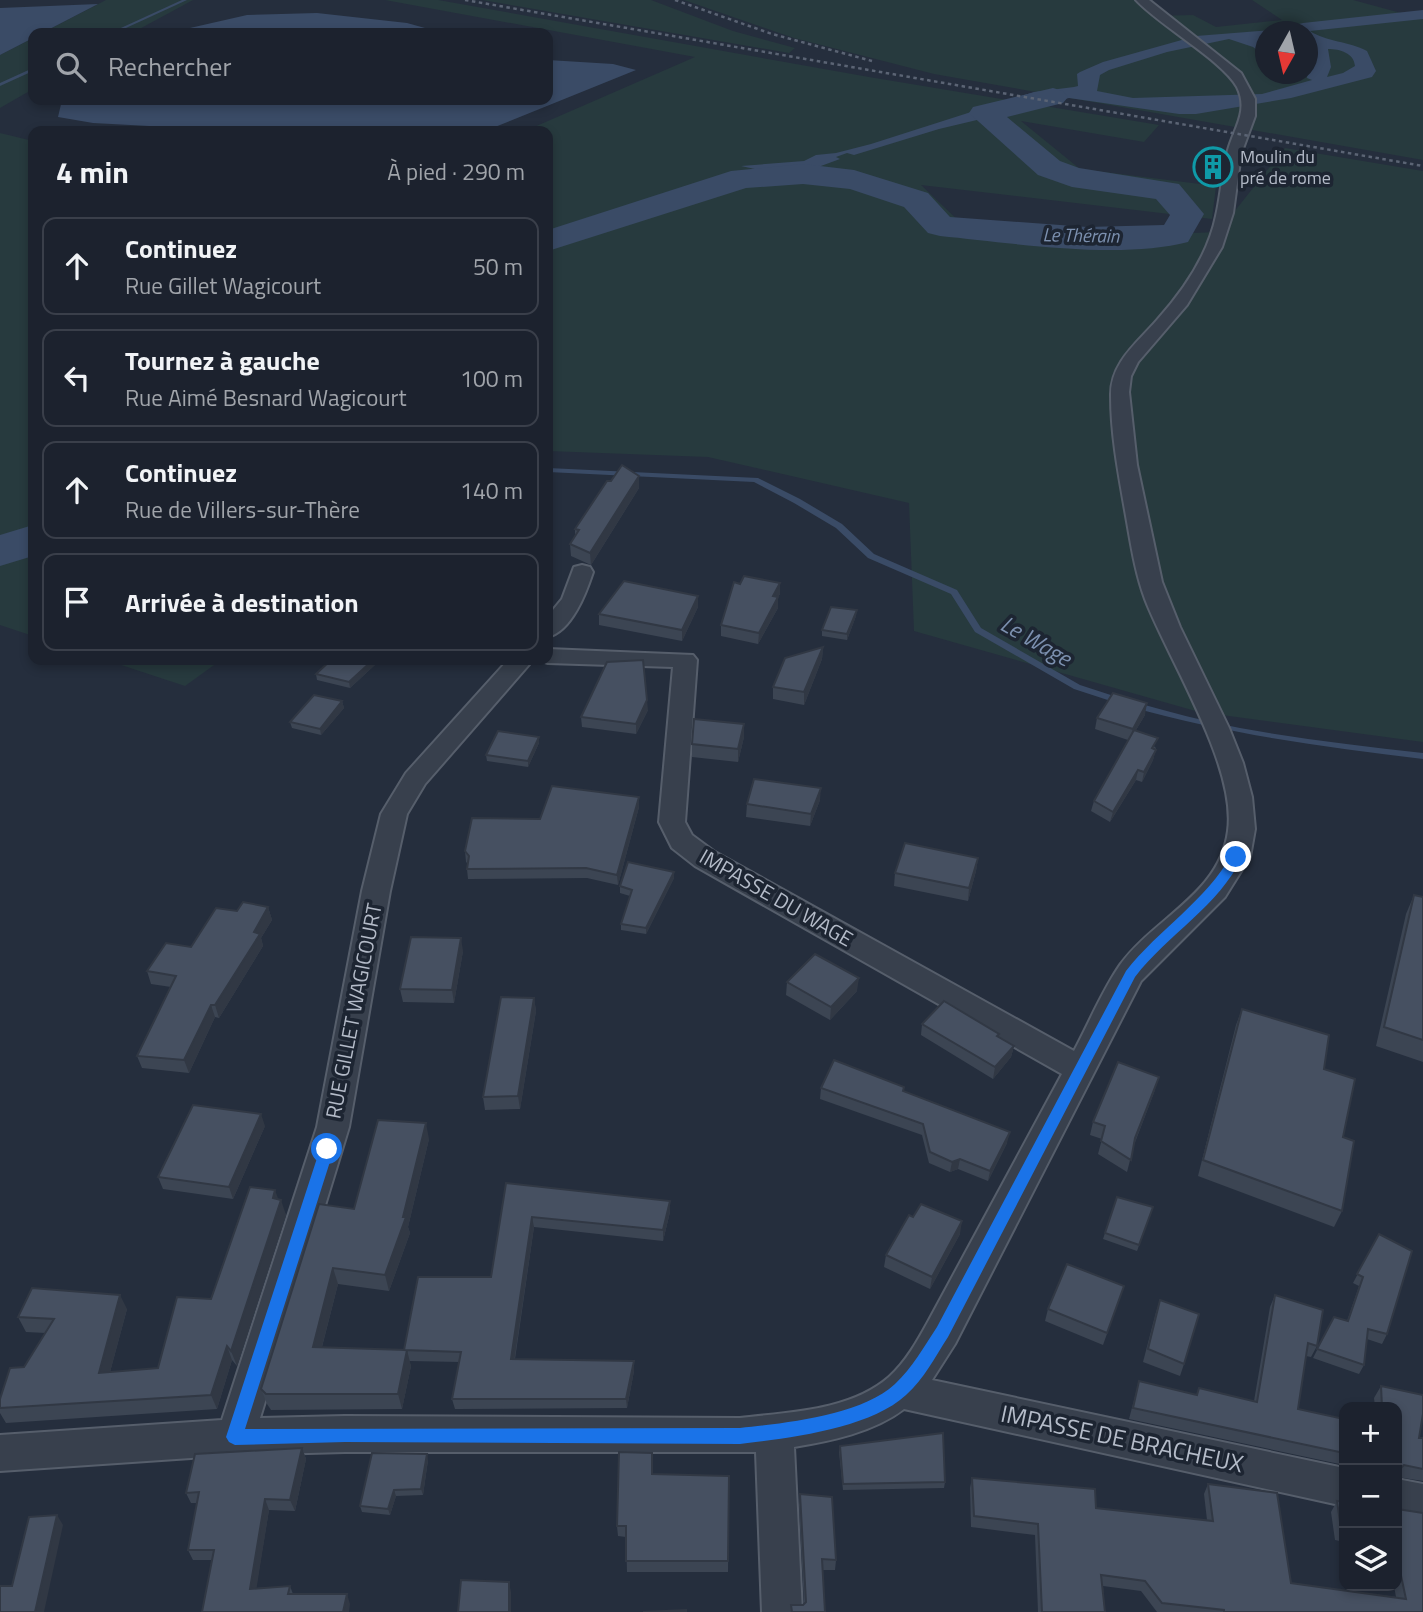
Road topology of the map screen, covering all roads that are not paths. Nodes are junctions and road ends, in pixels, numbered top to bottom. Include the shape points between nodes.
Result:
1 (1142, 0) edge
2 (582, 572) dead end
3 (553, 624) edge
4 (553, 656) edge
5 (517, 665) edge
6 (1080, 1069) junction
7 (900, 1391) junction
8 (774, 1432) junction
9 (235, 1437) junction
10 (0, 1453) edge
11 (1339, 1486) edge
12 (1402, 1499) edge
13 (1423, 1503) edge
14 (782, 1612) edge

1 - 6 street via 1236,76 1250,106 1214,245 1171,315 1125,370 1120,384 1122,438 1156,597 1223,746 1242,812 1240,846 1230,870 1209,897 1139,962
2 - 3 street via 573,600
4 - 6 street, IMPASSE DU WAGE via 685,660 672,822 682,841 705,859
5 - 9 street, RUE GILLET WAGICOURT via 415,779 394,814 333,1127
6 - 7 street via 942,1332
7 - 8 street via 851,1415
7 - 11 street, IMPASSE DE BRACHEUX
8 - 9 street via 702,1437
8 - 14 street
9 - 10 street
12 - 13 street

